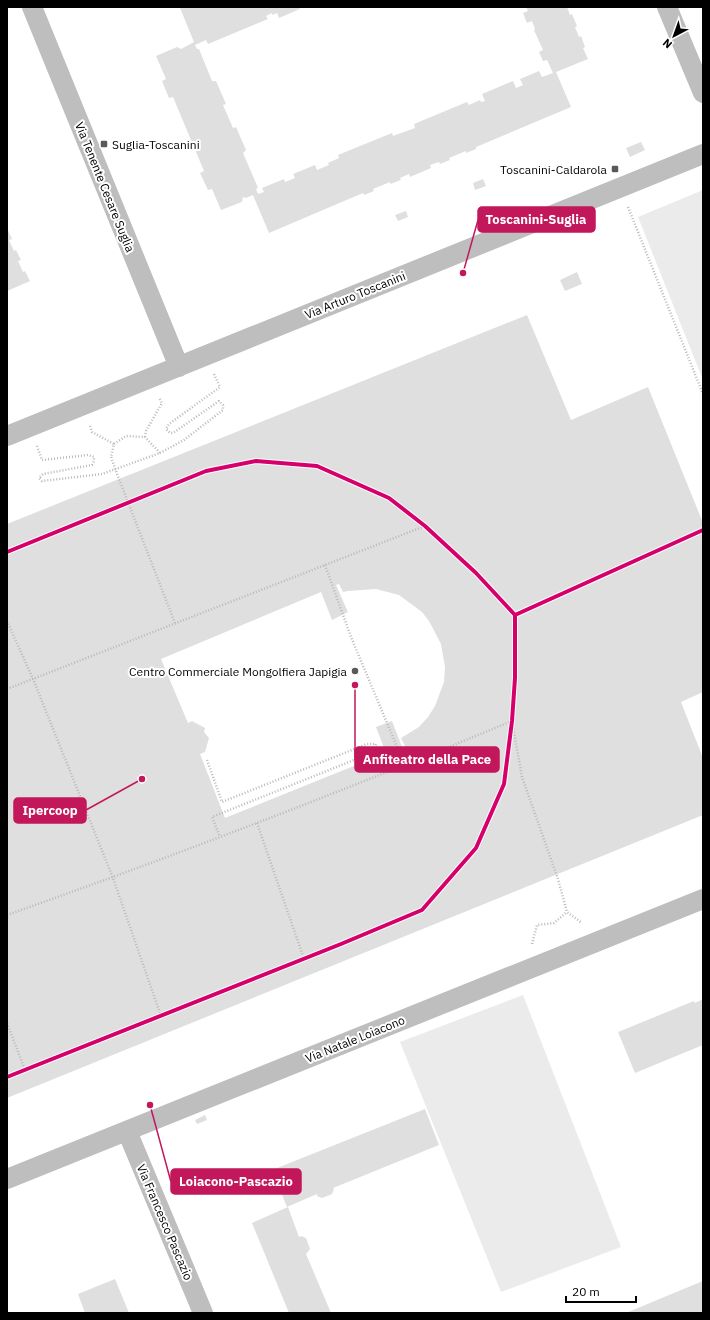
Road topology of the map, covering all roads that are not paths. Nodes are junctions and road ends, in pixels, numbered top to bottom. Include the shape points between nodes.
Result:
1 (32, 7) edge
2 (667, 7) edge
3 (703, 93) edge
4 (703, 154) edge
5 (179, 367) junction
6 (7, 436) edge
7 (703, 899) edge
8 (127, 1131) junction
9 (7, 1179) edge
10 (203, 1313) edge

1 - 5 street, Via Tenente Cesare Suglia
2 - 3 street
4 - 5 street, Via Arturo Toscanini
5 - 6 street, Via Arturo Toscanini
7 - 8 street, Via Natale Loiacono
8 - 9 street, Via Natale Loiacono
8 - 10 street, Via Francesco Pascazio

